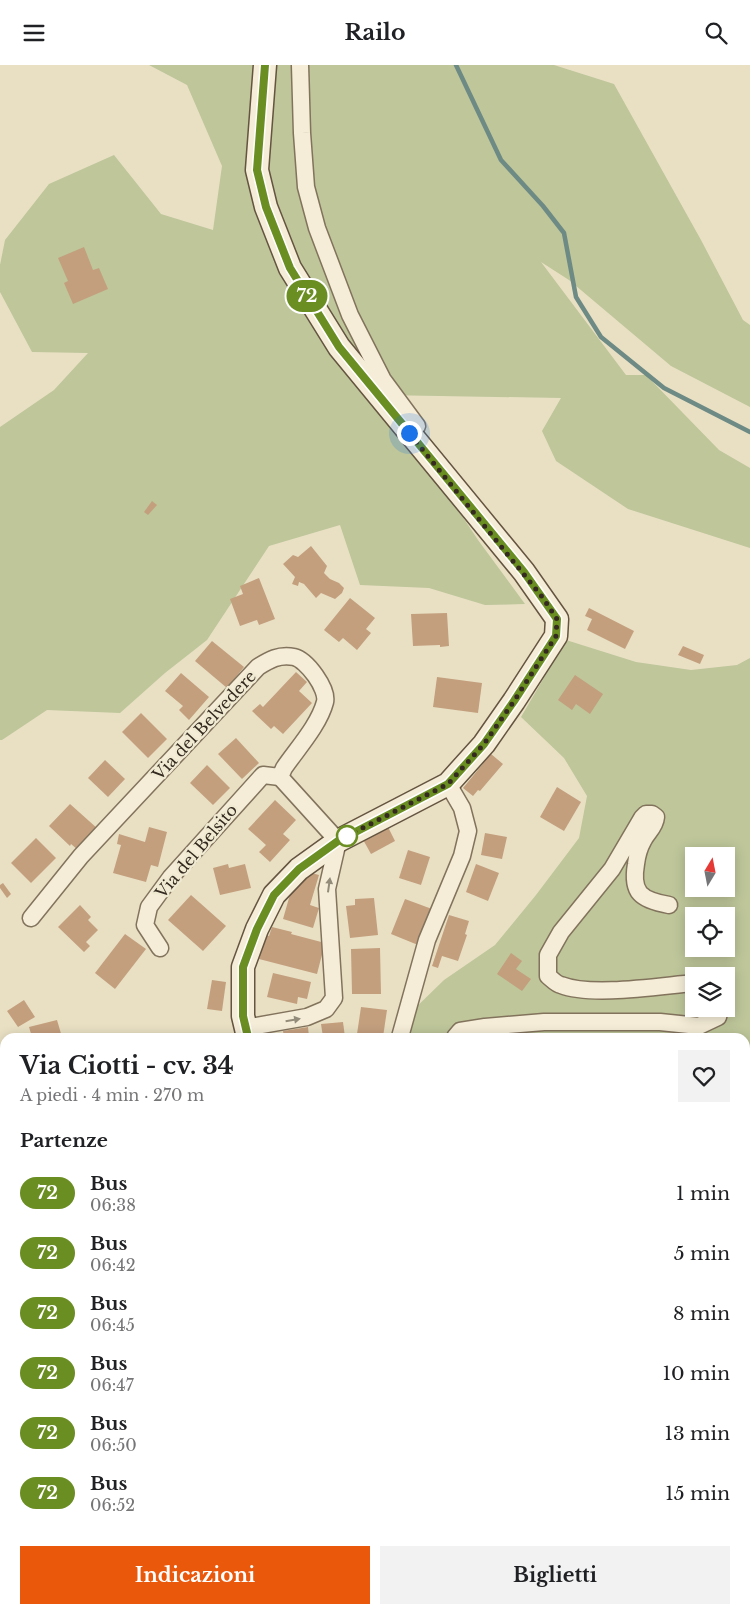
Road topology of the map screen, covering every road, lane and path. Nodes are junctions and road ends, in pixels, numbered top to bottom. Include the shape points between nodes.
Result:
1 (265, 65) edge
2 (300, 65) edge
3 (468, 505) junction
4 (280, 777) junction
5 (448, 784) junction
6 (338, 841) junction
7 (669, 905) dead end
8 (31, 918) dead end
9 (160, 948) dead end
10 (685, 984) edge
11 (718, 1017) edge
12 (247, 1033) edge
13 (401, 1033) edge
14 (459, 1033) edge

1 - 3 street via 257,170 266,207 290,268 339,347
2 - 3 street via 306,187 316,228 346,307 383,380 450,469
3 - 5 street via 524,572 557,619 556,636 484,744
4 - 6 street
4 - 8 street, Via del Belvedere via 318,719 326,700 319,680 295,657 274,657 258,667 81,856
4 - 9 street, Via del Belsito via 263,775 171,877 149,907 145,925
5 - 6 street
5 - 13 street via 462,808 468,831 462,857 427,940
6 - 12 street via 299,869 274,895 257,929 243,967 242,1005
12 -> 6 street via 307,1017 326,1009 334,998 327,889
7 - 10 street via 643,897 634,880 643,839 655,824 656,817 652,813 646,814 612,869 561,932 548,955 548,976 559,985 604,991
11 - 14 street via 699,1026 660,1022 544,1022 485,1027

